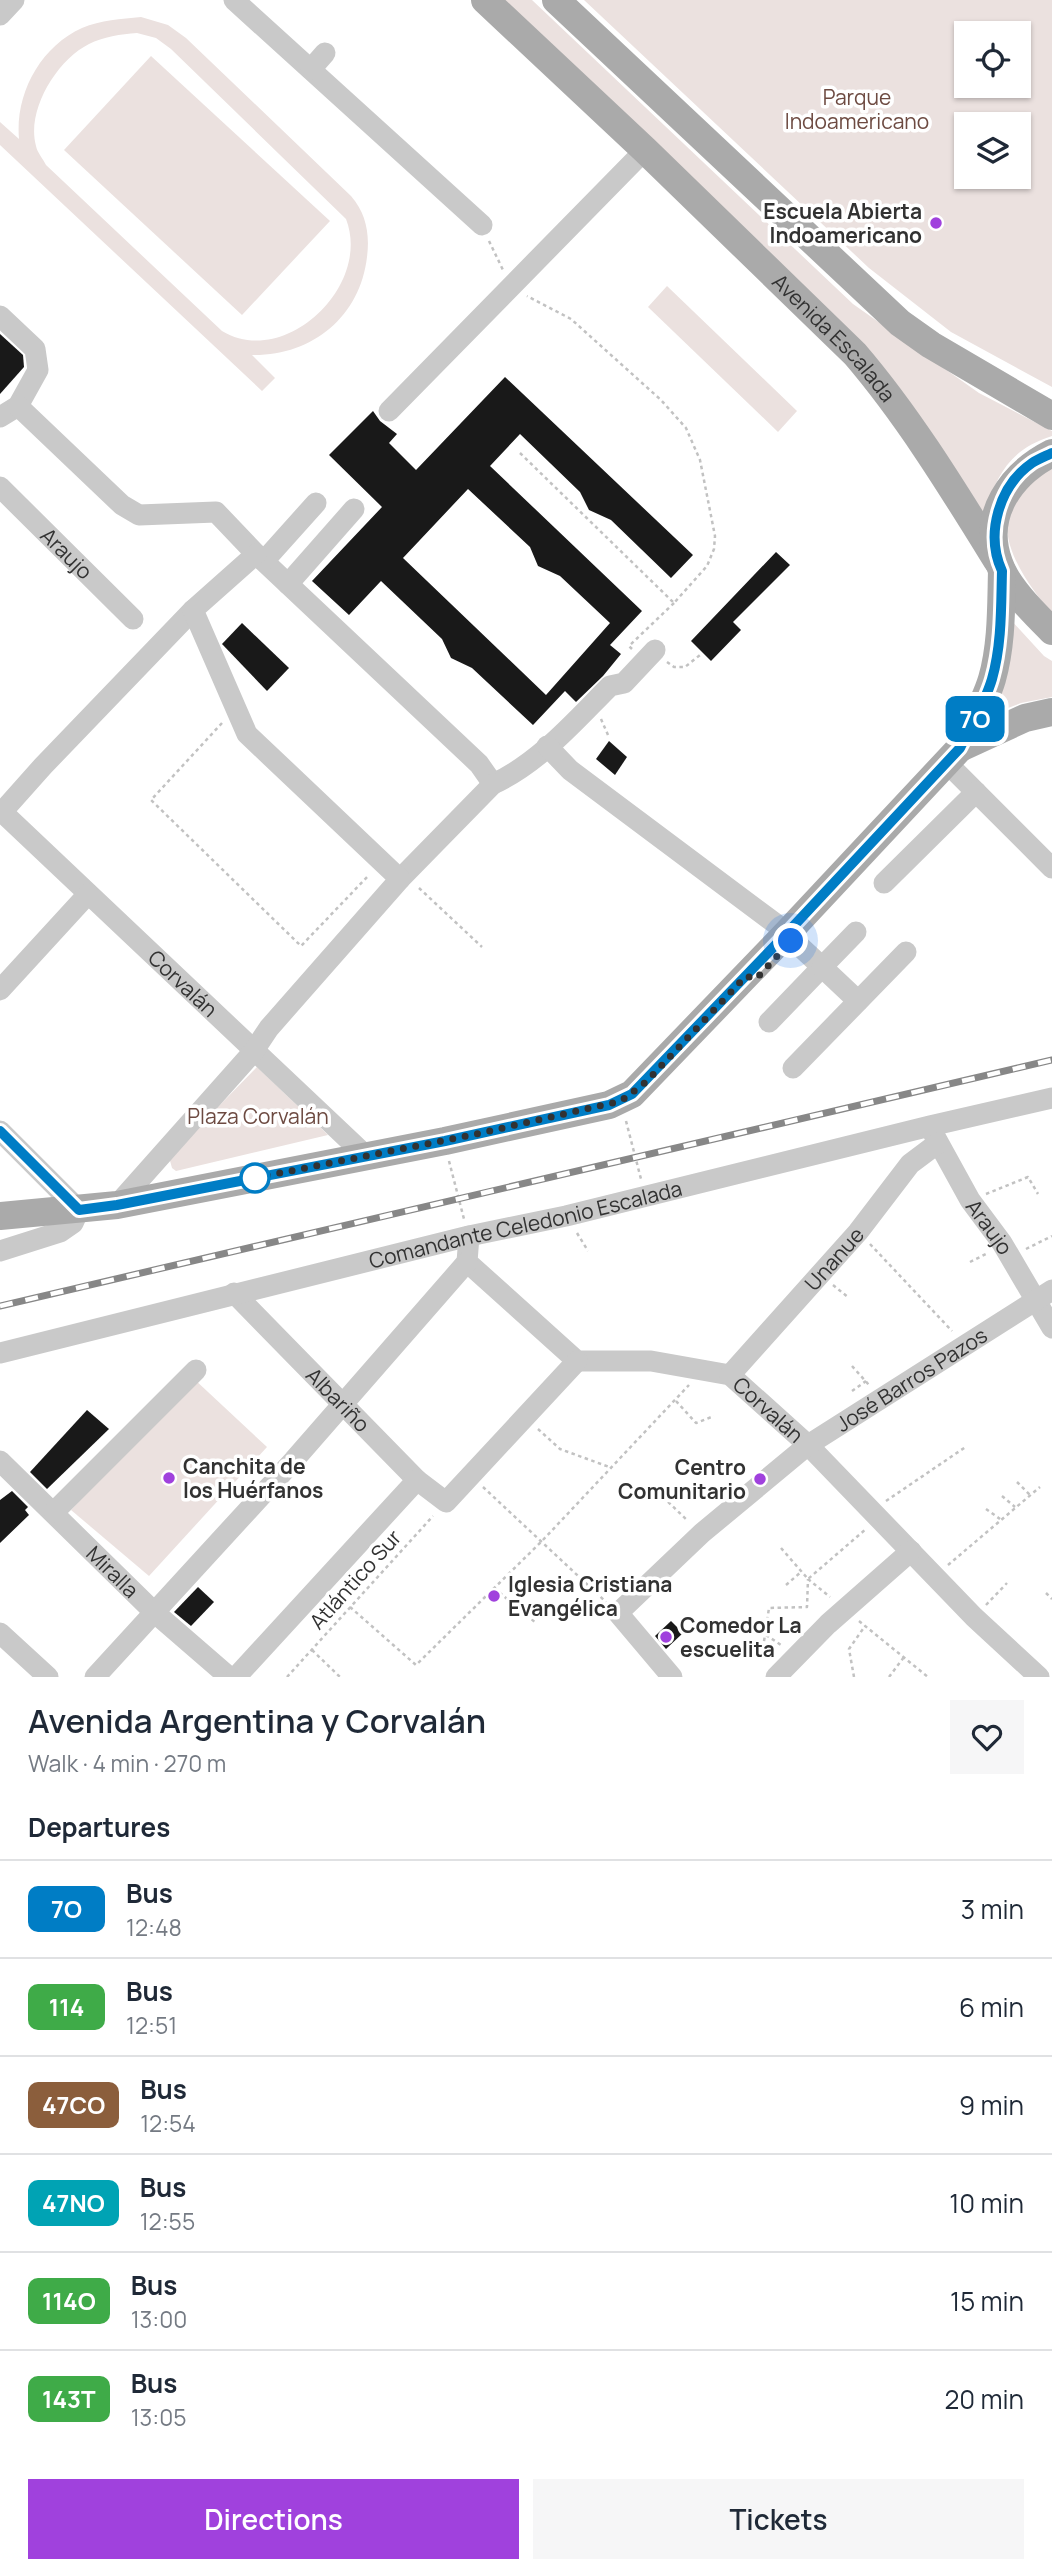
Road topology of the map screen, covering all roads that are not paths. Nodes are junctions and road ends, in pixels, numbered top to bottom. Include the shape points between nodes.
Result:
1 (14, 0) edge
2 (234, 0) edge
3 (485, 0) edge
4 (556, 0) edge
5 (0, 15) edge
6 (325, 53) dead end
7 (311, 69) junction
8 (645, 150) junction
9 (482, 225) road end
10 (0, 316) edge
11 (9, 411) edge
12 (389, 411) dead end
13 (1052, 416) edge
14 (1052, 453) edge
15 (0, 487) edge
16 (316, 503) dead end
17 (354, 509) dead end
18 (260, 558) junction
19 (1000, 566) junction
20 (288, 584) junction
21 (193, 610) junction
22 (133, 619) dead end
23 (1052, 631) edge
24 (655, 650) road end
25 (1052, 712) edge
26 (547, 746) junction
27 (953, 755) junction
28 (493, 783) junction
29 (976, 792) junction
30 (1, 811) edge
31 (1052, 868) edge
32 (400, 879) junction
33 (884, 883) dead end
34 (89, 894) junction
35 (856, 932) dead end
36 (791, 937) junction
37 (906, 952) dead end
38 (822, 967) junction
39 (0, 990) edge
40 (858, 1001) junction
41 (769, 1022) dead end
42 (253, 1052) junction
43 (793, 1068) dead end
44 (1052, 1098) edge
45 (0, 1131) edge
46 (934, 1135) junction
47 (366, 1156) junction
48 (117, 1205) junction
49 (79, 1210) junction
50 (0, 1216) edge
51 (467, 1230) junction
52 (0, 1251) edge
53 (467, 1262) junction
54 (234, 1293) junction
55 (1043, 1295) edge
56 (1052, 1328) edge
57 (0, 1353) edge
58 (577, 1361) junction
59 (196, 1370) dead end
60 (730, 1375) junction
61 (344, 1402) junction
62 (808, 1445) junction
63 (0, 1461) edge
64 (417, 1480) junction
65 (54, 1512) junction
66 (911, 1551) junction
67 (154, 1612) junction
68 (0, 1633) edge
69 (48, 1677) edge
70 (96, 1677) edge
71 (229, 1677) edge
72 (236, 1677) edge
73 (672, 1677) edge
74 (776, 1677) edge
75 (1039, 1677) edge

1 - 5 street
2 - 7 street
3 - 8 main road, Avenida Escalada
4 - 13 main road via 900,323
6 - 7 street
7 - 9 street via 437,173
8 - 12 street
8 - 19 main road, Avenida Escalada via 875,377
10 - 11 street via 36,349 38,370
11 - 18 street via 139,515 216,512
14 - 19 main road via 1031,463 1012,483 999,507 994,534
15 - 22 street, Araujo
16 - 18 street
17 - 20 street
18 - 20 street
18 - 21 street
19 - 23 main road, Avenida Escalada
19 - 27 main road via 1000,630 992,680
20 - 28 street
21 - 30 street
21 - 32 street via 247,734
24 - 26 street
25 - 27 main road via 1025,718
26 - 28 street via 511,775
26 - 36 street via 570,770
27 - 29 street
27 - 36 main road
28 - 32 street
29 - 31 street
29 - 33 street
30 - 34 street, Corvalán
32 - 42 street
34 - 39 street
34 - 42 street, Corvalán
35 - 38 street
36 - 38 street
36 - 47 main road via 746,976 632,1094 609,1105
37 - 40 street
38 - 40 street
38 - 41 street
40 - 43 street
42 - 47 street, Corvalán
42 - 48 street
44 - 46 street, Comandante Celedonio Escalada
45 - 49 street
46 - 51 street, Comandante Celedonio Escalada via 566,1216
46 - 55 street, Araujo via 970,1200
46 - 60 street, Unanue via 858,1231
47 - 48 main road
48 - 49 main road
49 - 50 main road
49 - 52 street via 73,1223 60,1231
51 - 53 street
51 - 54 street, Comandante Celedonio Escalada
53 - 58 street
53 - 61 street
54 - 57 street, Comandante Celedonio Escalada
54 - 61 street, Albariño
55 - 56 street, Araujo
55 - 62 street, José Barros Pazos
58 - 60 street, Corvalán via 651,1361
58 - 64 street, Albariño via 446,1502
59 - 65 street
60 - 62 street, Corvalán
61 - 64 street, Albariño
61 - 67 street
62 - 66 street, Corvalán
62 - 73 street, José Barros Pazos via 702,1533 618,1613
63 - 65 street, Miralla
64 - 72 street
65 - 67 street, Miralla
66 - 74 street
66 - 75 street, Corvalán
67 - 70 street
67 - 71 street, Miralla
68 - 69 street

